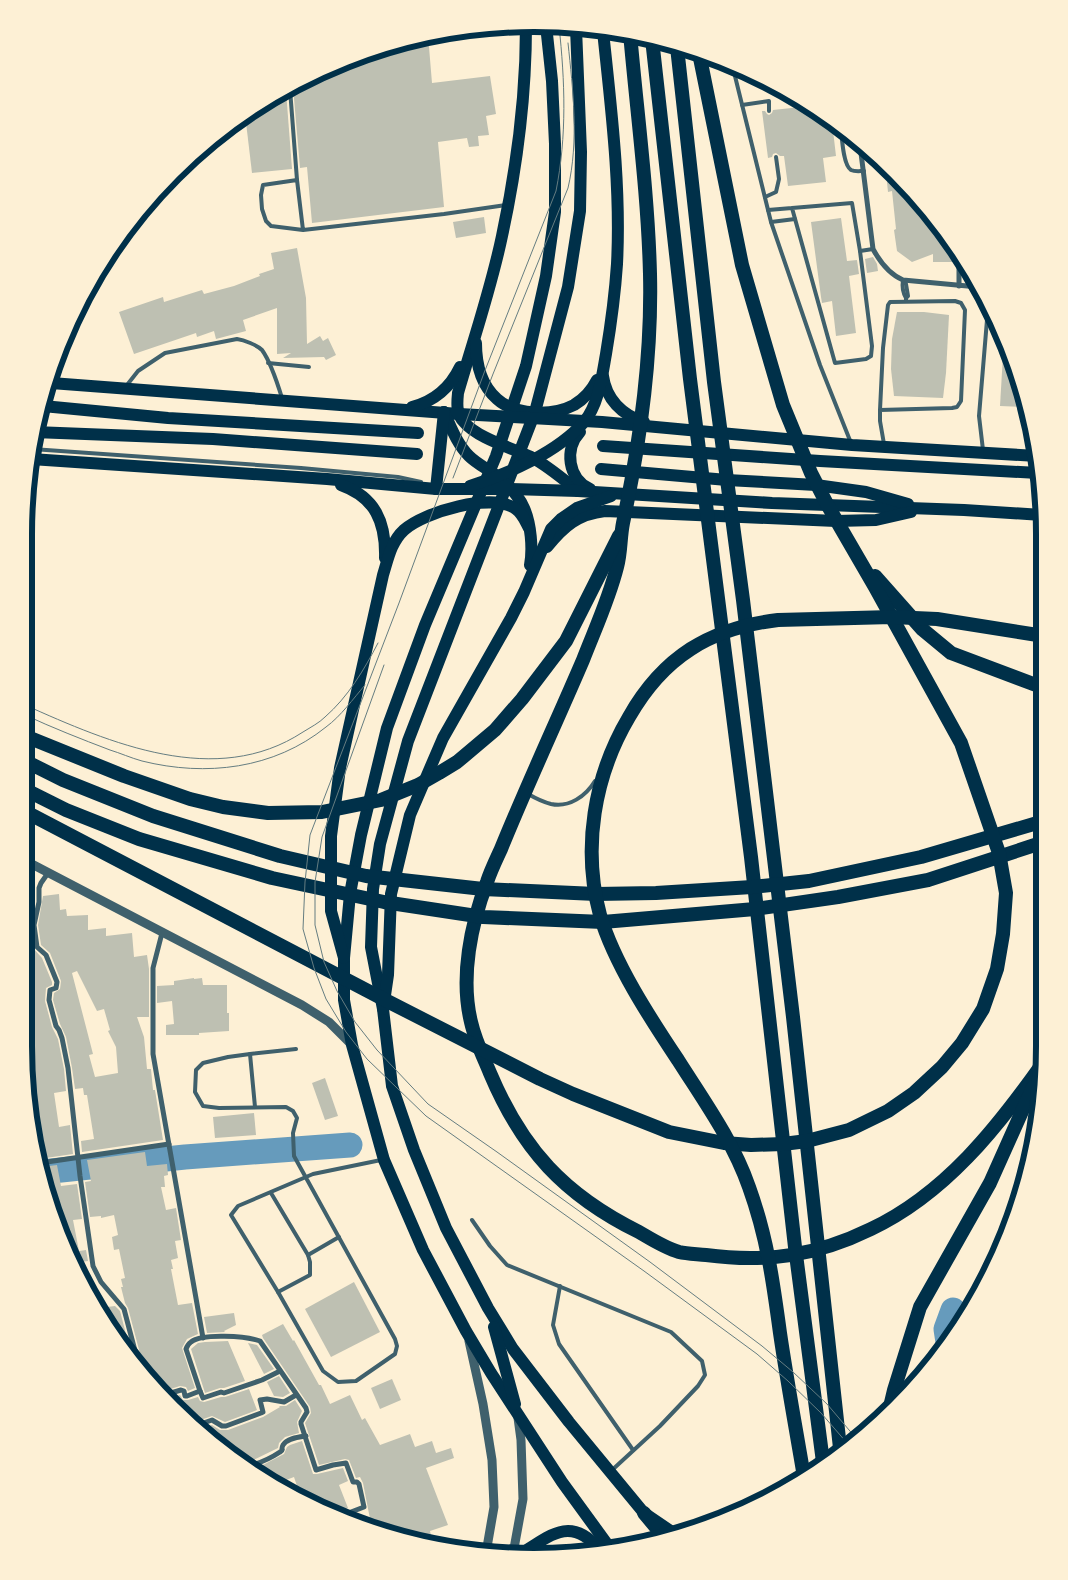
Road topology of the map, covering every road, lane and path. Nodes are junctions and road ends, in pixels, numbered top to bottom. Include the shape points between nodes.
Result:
1 (526, 33) edge
2 (547, 33) edge
3 (576, 35) edge
4 (600, 37) edge
5 (604, 38) edge
6 (631, 42) edge
7 (653, 47) edge
8 (679, 54) edge
9 (701, 61) edge
10 (607, 65) junction
11 (735, 75) edge
12 (291, 96) edge
13 (742, 105) junction
14 (769, 111) dead end
15 (842, 139) edge
16 (861, 154) edge
17 (776, 157) dead end
18 (864, 171) junction
19 (298, 180) junction
20 (765, 197) junction
21 (508, 204) junction
22 (792, 208) junction
23 (768, 210) junction
24 (795, 219) junction
25 (771, 222) junction
26 (303, 230) junction
27 (873, 249) junction
28 (860, 251) junction
29 (960, 269) edge
30 (903, 281) junction
31 (959, 286) junction
32 (970, 287) edge
33 (906, 299) junction
34 (987, 319) edge
35 (476, 332) junction
36 (268, 362) junction
37 (309, 366) dead end
38 (602, 371) junction
39 (56, 383) edge
40 (124, 389) junction
41 (282, 400) junction
42 (49, 407) edge
43 (405, 409) junction
44 (880, 410) junction
45 (444, 412) junction
46 (459, 414) junction
47 (585, 421) junction
48 (602, 422) junction
49 (667, 428) junction
50 (43, 432) edge
51 (418, 433) dead end
52 (852, 445) junction
53 (602, 446) dead end
54 (884, 446) junction
55 (40, 450) edge
56 (984, 452) junction
57 (417, 454) dead end
58 (1029, 455) edge
59 (534, 459) junction
60 (38, 460) edge
61 (601, 469) dead end
62 (1031, 473) edge
63 (497, 476) junction
64 (327, 479) junction
65 (436, 489) junction
66 (512, 489) junction
67 (453, 490) junction
68 (578, 491) junction
69 (602, 493) junction
70 (619, 493) junction
71 (923, 508) junction
72 (1035, 515) edge
73 (529, 528) junction
74 (622, 530) junction
75 (852, 546) junction
76 (535, 562) junction
77 (383, 575) junction
78 (524, 592) junction
79 (1036, 635) edge
80 (1036, 685) edge
81 (32, 739) edge
82 (616, 740) junction
83 (32, 764) edge
84 (524, 792) junction
85 (32, 793) edge
86 (32, 815) edge
87 (1036, 824) edge
88 (1036, 845) edge
89 (32, 864) edge
90 (48, 873) junction
91 (162, 933) junction
92 (344, 958) junction
93 (383, 1008) junction
94 (352, 1045) junction
95 (296, 1049) dead end
96 (250, 1054) junction
97 (1034, 1076) edge
98 (1033, 1088) edge
99 (255, 1107) junction
100 (169, 1144) junction
101 (384, 1160) junction
102 (78, 1161) junction
103 (47, 1163) edge
104 (306, 1177) junction
105 (271, 1193) junction
106 (472, 1220) dead end
107 (339, 1238) junction
108 (308, 1255) junction
109 (560, 1286) junction
110 (278, 1292) junction
111 (488, 1308) junction
112 (466, 1331) junction
113 (203, 1338) junction
114 (136, 1351) edge
115 (280, 1371) junction
116 (200, 1391) junction
117 (172, 1393) edge
118 (296, 1395) junction
119 (893, 1397) edge
120 (518, 1416) junction
121 (203, 1423) edge
122 (306, 1436) junction
123 (840, 1444) edge
124 (634, 1450) junction
125 (822, 1456) edge
126 (258, 1465) edge
127 (803, 1469) edge
128 (610, 1472) junction
129 (351, 1512) edge
130 (644, 1513) junction
131 (668, 1529) edge
132 (659, 1531) edge
133 (606, 1542) edge
134 (594, 1543) edge
135 (487, 1545) edge
136 (514, 1547) edge
137 (530, 1548) edge

1 - 21 main road via 521,124
2 - 92 main road via 555,144 555,212 546,276 526,366 496,456 425,625 387,728 361,834 350,894
3 - 93 main road via 580,211 568,287 535,412 408,741 380,844 373,889 371,948
4 - 10 lane
5 - 10 main road
6 - 74 highway via 645,191 650,312 642,411
7 - 125 highway via 690,379
8 - 123 highway via 714,382 809,1153
9 - 75 highway via 742,265 783,405 811,473
10 - 38 main road via 616,161 618,228 612,314
11 - 13 lane
12 - 19 lane
13 - 14 lane via 769,102
13 - 20 lane
15 - 18 lane via 850,170
16 - 18 street
17 - 20 lane via 779,179 776,192
18 - 27 street
19 - 26 lane
19 - 26 lane via 263,184 262,209 271,226
20 - 23 lane
21 - 26 lane
21 - 35 main road
22 - 23 lane
22 - 24 lane
22 - 28 lane via 852,203
23 - 25 lane
24 - 25 lane
24 - 28 lane via 836,363 871,356
25 - 52 lane via 820,365
27 - 28 lane
27 - 30 street via 889,271
29 - 31 street
30 - 31 street
30 - 33 lane
31 - 32 street
33 - 44 lane via 888,305
33 - 44 lane via 955,301 961,303 965,310 961,401 952,408
34 - 56 lane via 979,416
35 - 38 main road via 476,352 482,379 496,398 513,408 537,412 566,408 590,391
35 - 43 main road via 446,389 425,403
35 - 46 main road via 458,393
36 - 37 lane
36 - 40 lane via 260,348 237,339 171,350 138,372
36 - 41 lane
38 - 47 main road via 597,395
38 - 49 main road via 607,392 619,408 635,419
39 - 40 main road
40 - 41 main road
41 - 43 main road
42 - 51 main road via 168,418
43 - 45 main road
44 - 54 lane
45 - 46 main road
45 - 63 main road via 463,449
45 - 65 main road
46 - 47 main road
46 - 59 main road via 475,432
47 - 48 main road
47 - 59 main road via 568,437
48 - 49 main road
48 - 69 main road via 578,434 572,442 570,459 580,482
49 - 52 main road
50 - 57 main road via 213,439
52 - 54 main road
53 - 62 main road
54 - 56 main road
55 - 65 lane via 388,476 411,479
56 - 58 main road
59 - 63 main road
59 - 68 main road
60 - 64 main road
61 - 71 main road via 841,488
63 - 66 main road
63 - 67 main road
64 - 65 main road
64 - 77 main road via 358,491 374,508 384,542
65 - 67 main road
66 - 67 main road
66 - 68 main road
66 - 73 main road via 524,508
68 - 69 main road
69 - 70 main road
70 - 71 main road
70 - 76 main road via 577,508 554,524
71 - 72 main road
71 - 76 main road via 876,520 844,521 594,512 584,515 557,534
73 - 77 main road via 516,509 502,504 447,509 423,518 403,531 391,549
73 - 78 main road via 532,555
74 - 81 highway via 566,641 495,730 457,762 418,785 381,800 322,812 268,813 223,807 124,776
74 - 84 highway via 618,564 605,606
75 - 80 highway via 922,629 951,653
75 - 86 highway via 961,743 992,828 1006,893 997,969 982,1009 962,1043 914,1094 849,1130 807,1141 751,1145 669,1132 540,1079
76 - 78 main road
77 - 92 main road via 340,768 331,836 331,911
78 - 93 main road via 443,738 410,815 391,894 388,975
79 - 82 highway via 937,619 892,617 778,620 743,626 707,639 672,663 640,699
82 - 84 lane via 591,788 573,802 552,804
82 - 127 highway via 601,780 594,820 593,873 600,915 631,984 727,1139 748,1183 768,1250
83 - 87 highway via 153,816 280,856 366,876 483,889 656,893 809,881 921,857
84 - 97 highway via 475,918 468,979 470,1019 490,1072 518,1130 561,1180 599,1211 679,1252 767,1259 827,1246 884,1222 936,1187 972,1154
85 - 88 highway via 139,838 272,878 384,902 483,917 604,922 735,912 928,880
89 - 90 street
90 - 91 street
90 - 102 street via 40,883 34,925 37,947 46,956 57,982 56,988 50,990 49,1000 60,1030 68,1068
91 - 94 street via 302,1005 328,1022
91 - 100 street via 153,968 153,1054
92 - 94 main road via 344,1000
93 - 111 main road via 392,1086 414,1150 446,1228
94 - 101 main road
95 - 96 lane
96 - 99 lane
96 - 99 lane via 203,1063 196,1070 195,1092 203,1106
98 - 119 highway via 990,1182 920,1307
99 - 104 lane via 286,1107 293,1111 297,1118 293,1136 294,1156
100 - 102 street
100 - 113 street
101 - 104 lane
101 - 112 main road via 423,1250
102 - 103 street
102 - 114 street via 93,1266 101,1282 124,1309
104 - 105 lane
104 - 107 lane
105 - 108 lane
105 - 110 lane via 238,1206 231,1215
106 - 109 lane via 507,1265
107 - 108 lane
107 - 110 lane via 395,1340 395,1354 356,1382 338,1382 323,1371
108 - 110 lane via 310,1275
109 - 124 lane via 553,1325 559,1344
109 - 124 lane via 671,1332 702,1361 705,1376 698,1386
111 - 120 main road
111 - 128 main road via 513,1349
112 - 120 main road
112 - 135 street via 492,1460 494,1507
113 - 115 street via 251,1338 260,1342
113 - 116 street via 186,1347
115 - 116 street via 224,1393 203,1398
115 - 118 street
116 - 117 street via 187,1396 182,1390
118 - 121 street via 284,1402 260,1400 263,1412 226,1426 212,1420
118 - 122 street via 307,1412 301,1422
120 - 133 main road
120 - 136 street via 524,1499
122 - 126 street via 287,1441 281,1452
122 - 129 street via 316,1470 346,1463 353,1482 358,1484 364,1507
124 - 128 lane
128 - 130 main road
130 - 131 main road
130 - 132 highway
134 - 137 main road via 580,1532 565,1531 549,1535

